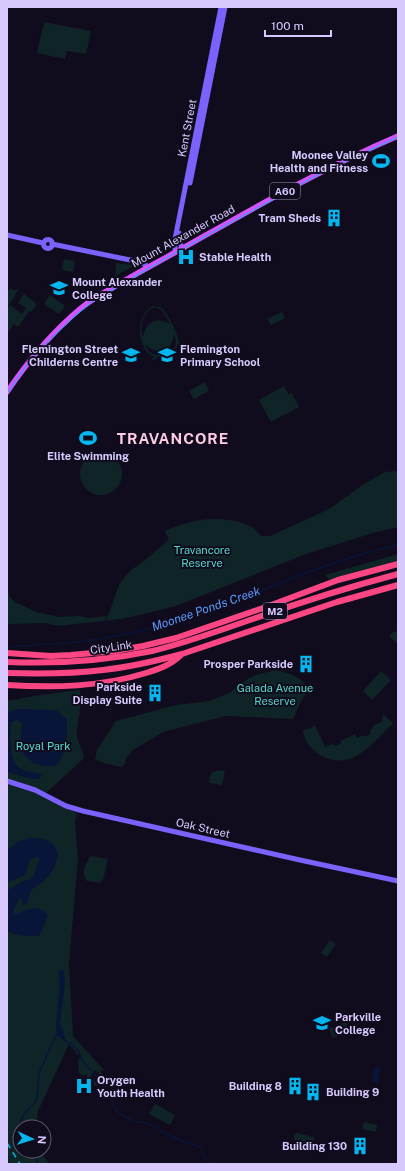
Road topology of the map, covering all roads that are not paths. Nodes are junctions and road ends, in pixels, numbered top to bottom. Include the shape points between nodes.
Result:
1 (221, 7) edge
2 (225, 7) edge
3 (398, 136) edge
4 (7, 235) edge
5 (182, 248) junction
6 (175, 252) junction
7 (149, 267) junction
8 (7, 392) edge
9 (398, 564) edge
10 (398, 574) edge
11 (398, 585) edge
12 (7, 653) edge
13 (182, 654) junction
14 (7, 662) edge
15 (7, 673) edge
16 (7, 685) edge
17 (7, 781) edge
18 (398, 881) edge

1 - 6 street, Kent Street
2 - 5 street, Kent Street via 179,234
3 - 5 main road, Mount Alexander Road / A60 via 331,166
4 - 7 street via 43,243 49,239 52,244 140,262
5 - 6 main road, Mount Alexander Road / A60
6 - 7 main road, Mount Alexander Road / A60
7 - 8 main road, Mount Alexander Road / A60 via 96,298 75,314 35,353
9 - 12 highway via 338,580 247,614 176,638 143,646 94,654 50,656
10 - 14 highway, CityLink / M2 via 304,601 189,641 153,650 109,659 70,663
11 - 13 highway, CityLink / M2 via 337,602
13 - 15 highway, CityLink / M2 via 104,670
13 - 16 highway via 160,669 114,681 60,687
17 - 18 street, Oak Street via 83,811

